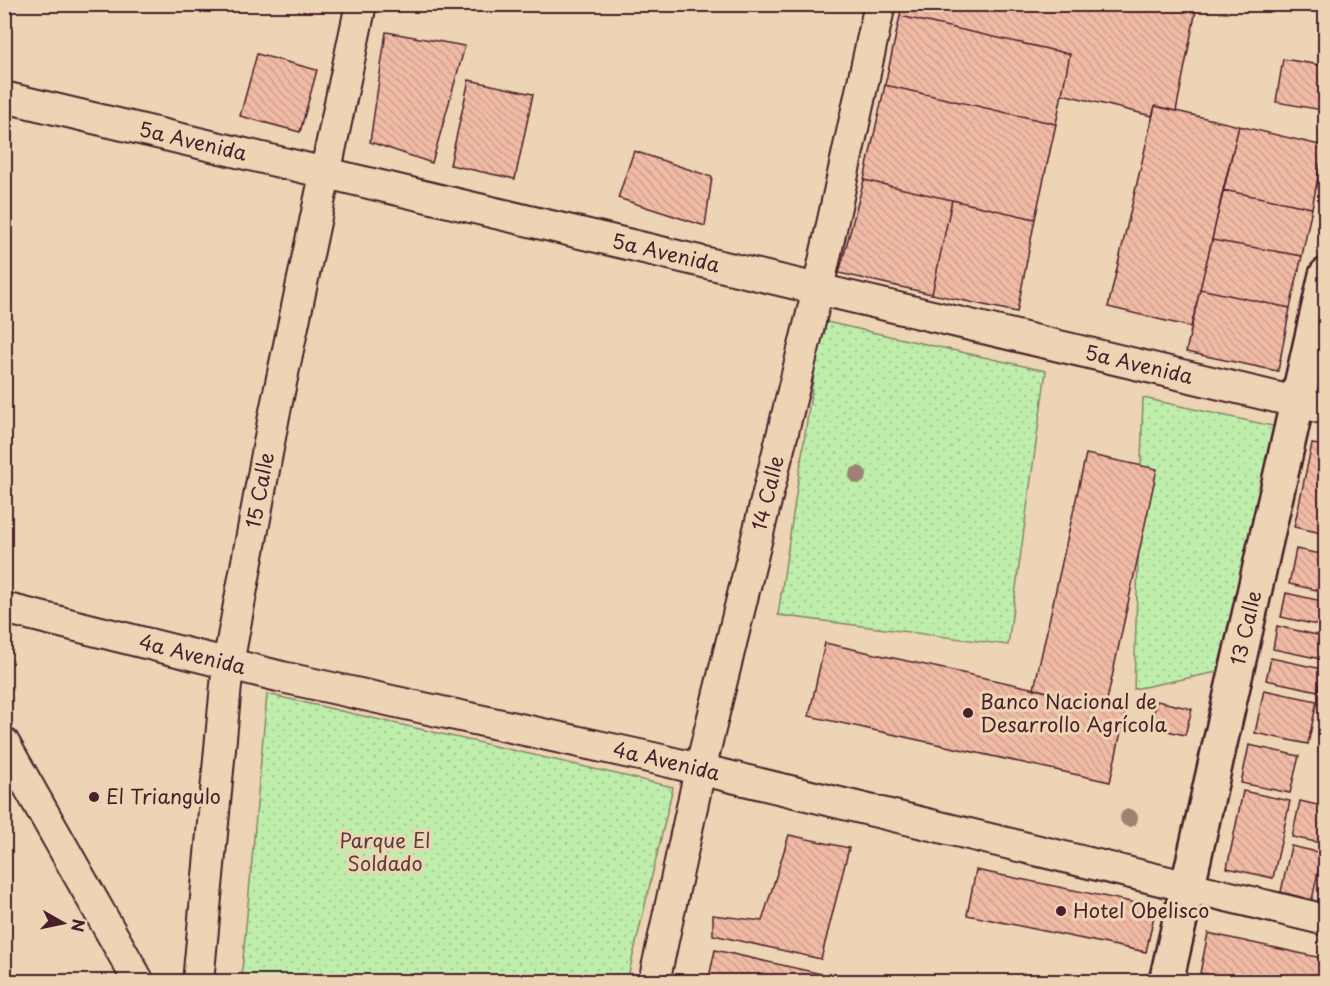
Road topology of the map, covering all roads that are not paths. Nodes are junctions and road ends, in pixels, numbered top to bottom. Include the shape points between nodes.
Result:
1 (361, 4) edge
2 (880, 4) edge
3 (4, 97) edge
4 (326, 173) junction
5 (1326, 275) edge
6 (818, 289) junction
7 (1311, 406) edge
8 (4, 608) edge
9 (228, 664) junction
10 (4, 742) edge
11 (700, 770) junction
12 (1187, 886) junction
13 (1326, 920) edge
14 (139, 981) edge
15 (198, 981) edge
16 (654, 981) edge
17 (1166, 981) edge

1 - 4 street, 15 Calle
2 - 6 street, 14 Calle
3 - 4 street, 5a Avenida
4 - 6 street, 5a Avenida
4 - 9 street, 15 Calle via 274,416
5 - 7 street, 13 Calle
6 - 7 street, 5a Avenida
6 - 11 street, 14 Calle
7 - 12 street, 13 Calle
8 - 9 street, 4a Avenida
9 - 11 street, 4a Avenida
9 - 15 street, 15 Calle
10 - 14 street
11 - 12 street, 4a Avenida
11 - 16 street, 14 Calle
12 - 13 street, 4a Avenida
12 - 17 street, 13 Calle

